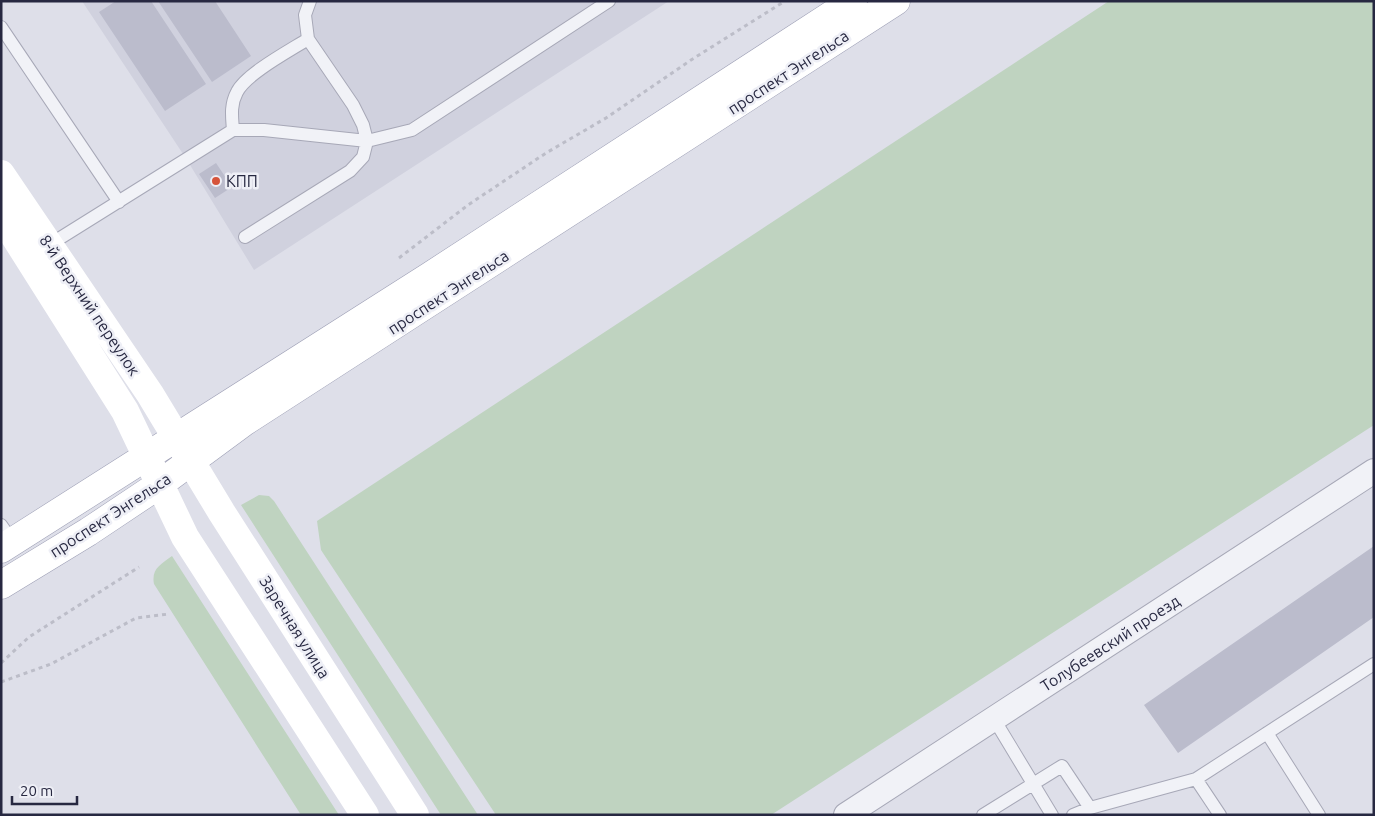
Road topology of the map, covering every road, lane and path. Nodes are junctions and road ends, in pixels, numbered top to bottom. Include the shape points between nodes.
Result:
1 (310, 1) edge
2 (609, 1) edge
3 (785, 1) edge
4 (853, 1) edge
5 (896, 1) edge
6 (1, 27) edge
7 (308, 39) junction
8 (234, 130) junction
9 (367, 142) junction
10 (1, 174) edge
11 (119, 202) junction
12 (8, 231) edge
13 (245, 237) dead end
14 (49, 246) junction
15 (399, 258) dead end
16 (177, 438) junction
17 (147, 457) junction
18 (191, 461) junction
19 (1374, 471) edge
20 (160, 484) junction
21 (5, 539) edge
22 (139, 567) dead end
23 (1, 585) edge
24 (169, 614) dead end
25 (1, 663) edge
26 (1374, 664) edge
27 (1, 682) edge
28 (994, 719) junction
29 (1267, 733) junction
30 (1196, 779) junction
31 (1033, 783) junction
32 (1090, 808) junction
33 (365, 815) edge
34 (415, 815) edge
35 (846, 815) edge
36 (983, 815) edge
37 (1052, 815) edge
38 (1073, 815) edge
39 (1220, 815) edge
40 (1319, 815) edge

1 - 7 lane via 305,15
2 - 9 lane via 412,130
3 - 15 path via 606,118 546,153 468,205
4 - 16 main road, проспект Энгельса
5 - 18 main road, проспект Энгельса via 244,422
6 - 11 lane
7 - 8 lane via 249,78 237,92 231,110
7 - 9 lane via 353,105
8 - 9 lane via 264,130
8 - 11 lane
9 - 13 lane via 363,157 350,171
10 - 14 main road, 8-й Верхний переулок
11 - 14 lane
12 - 17 main road, 8-й Верхний переулок via 125,411
14 - 16 main road, 8-й Верхний переулок
16 - 17 main road, проспект Энгельса
16 - 18 main road, Заречная улица
17 - 20 main road
17 - 21 main road, проспект Энгельса
18 - 20 main road, проспект Энгельса
18 - 34 main road, Заречная улица
19 - 28 street, Толубеевский проезд
20 - 23 main road, проспект Энгельса
20 - 33 main road via 185,537
22 - 25 path via 29,637
24 - 27 path via 136,618 52,664
26 - 29 lane
28 - 31 lane
28 - 35 street, Толубеевский проезд
29 - 30 lane
29 - 40 lane
30 - 32 lane
30 - 39 lane
31 - 32 lane via 1062,766
31 - 36 lane
31 - 37 lane
32 - 38 lane

